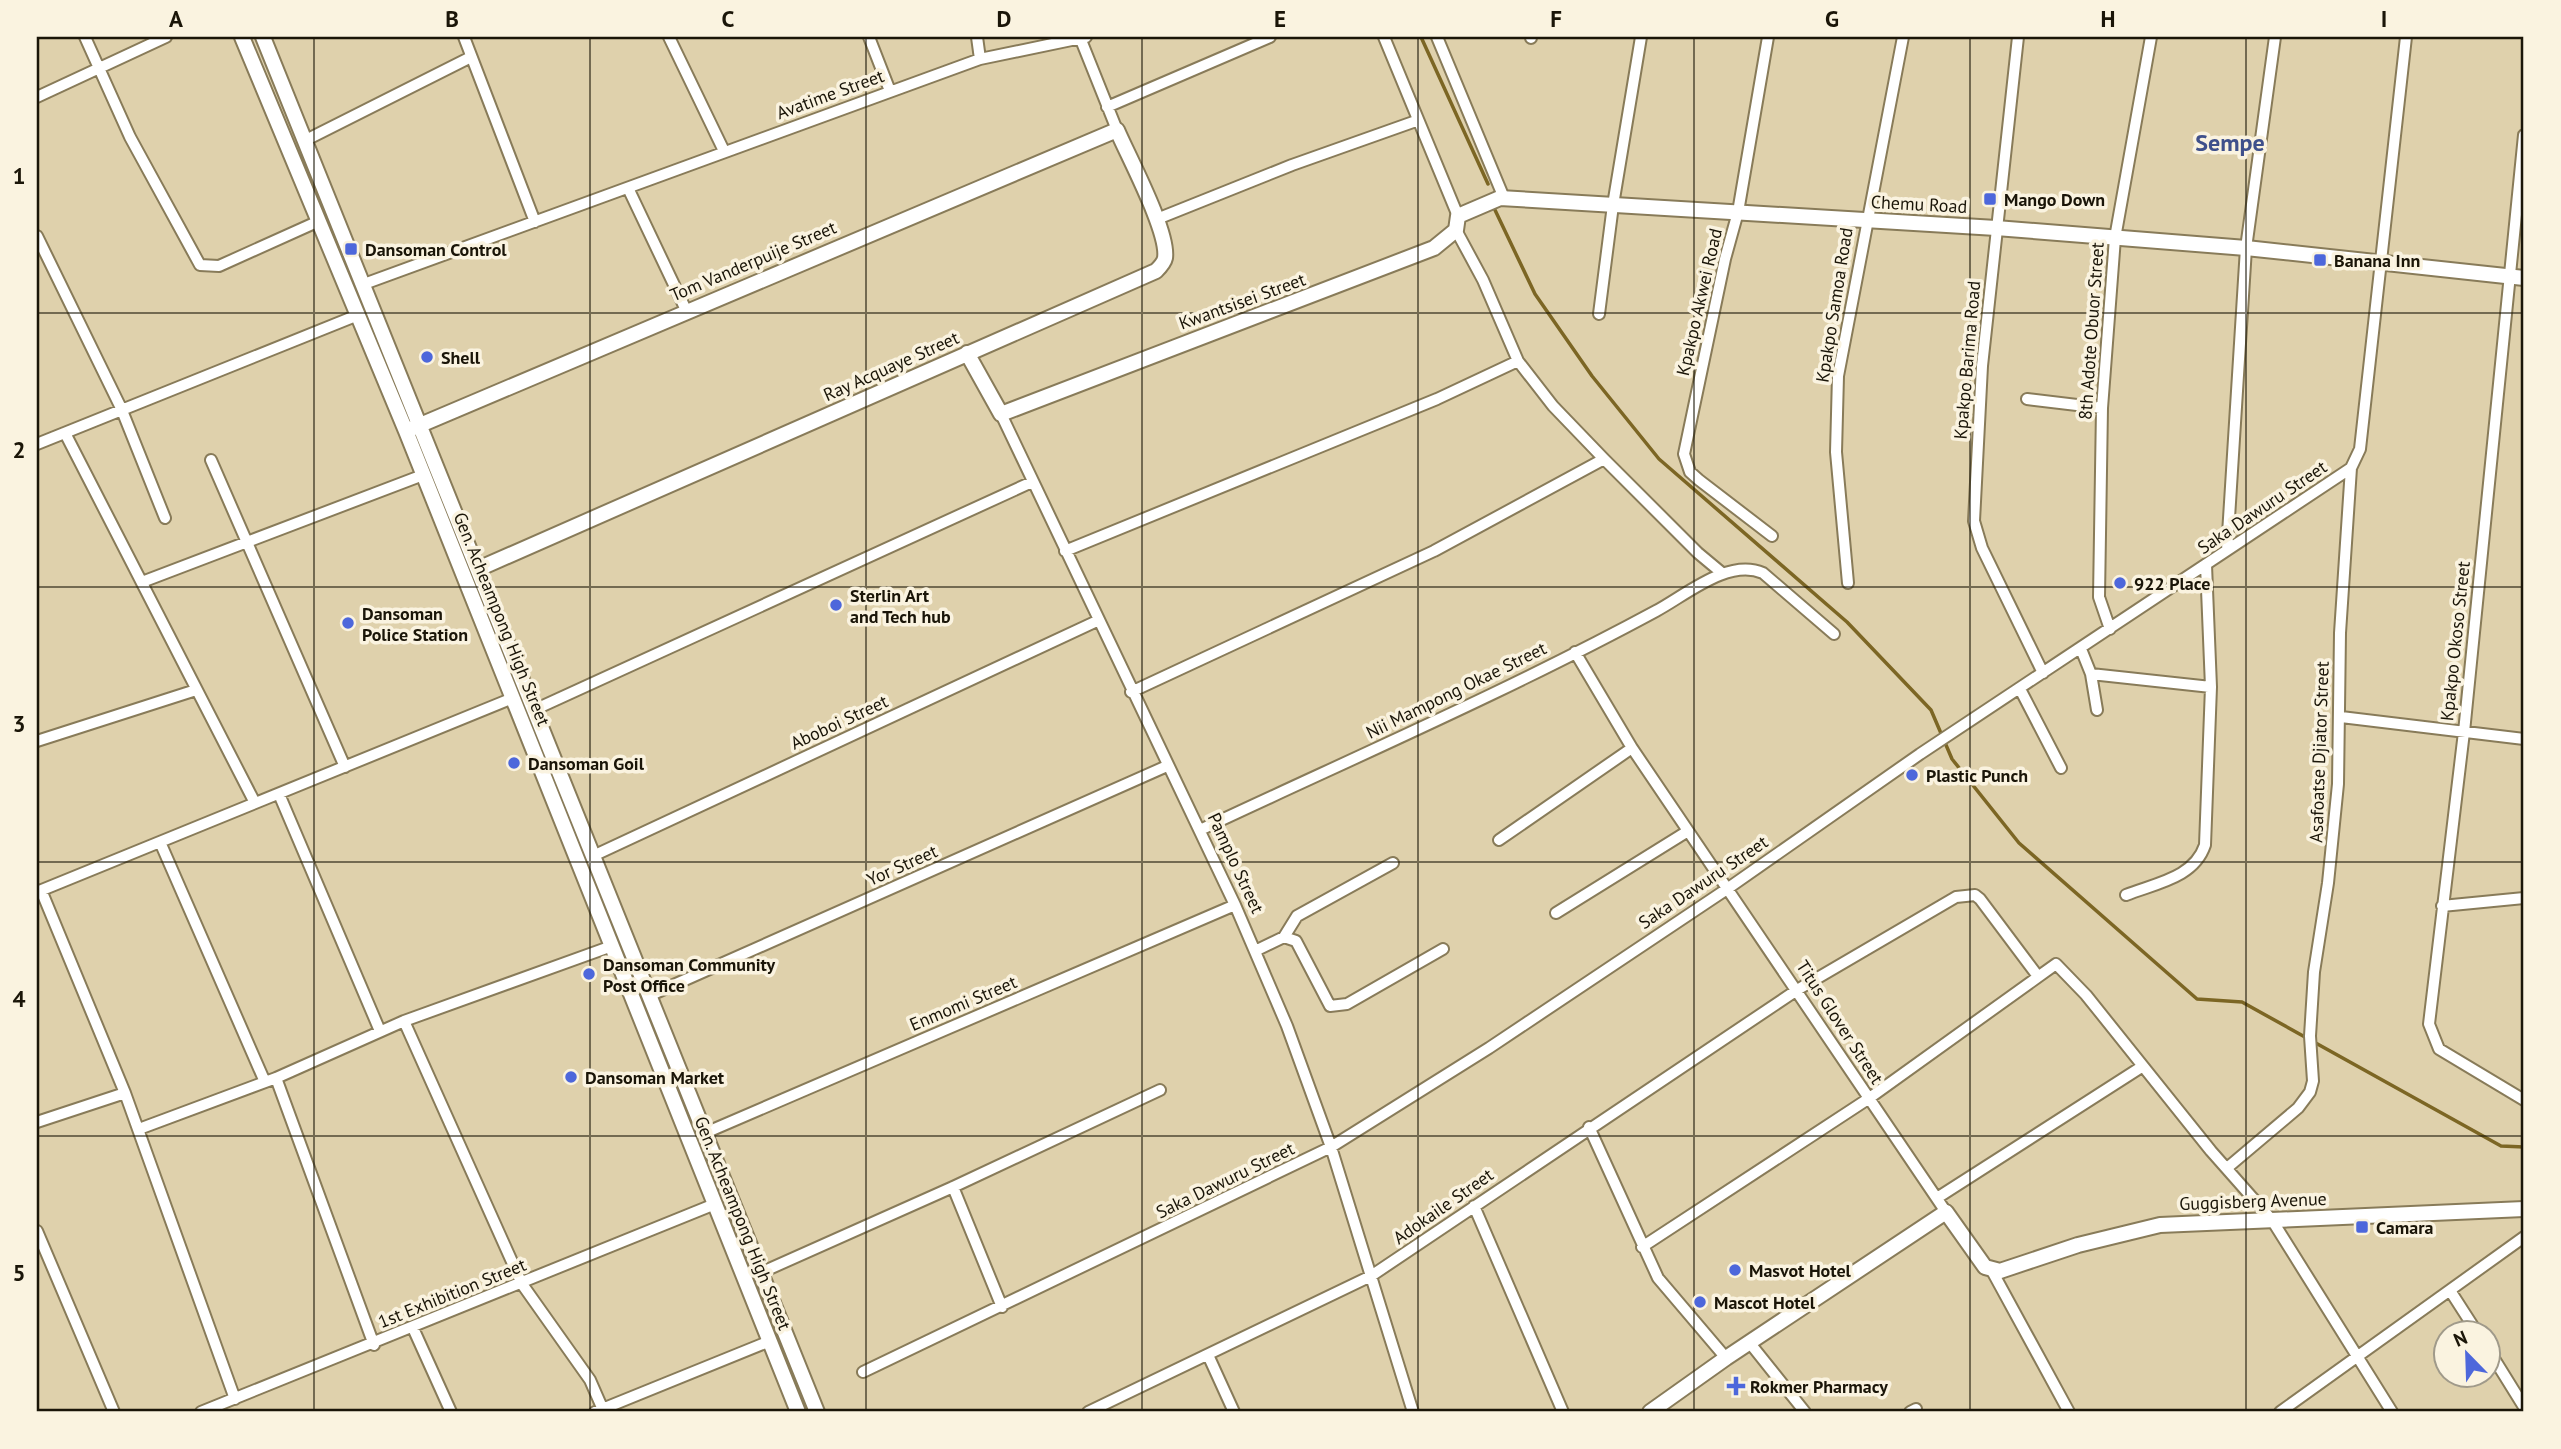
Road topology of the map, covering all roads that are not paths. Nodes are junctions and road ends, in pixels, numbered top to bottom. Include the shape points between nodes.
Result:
1 (85, 37) edge
2 (166, 37) edge
3 (242, 37) edge
4 (263, 37) edge
5 (464, 37) edge
6 (669, 37) edge
7 (869, 37) edge
8 (977, 37) edge
9 (1270, 37) edge
10 (1384, 37) edge
11 (1437, 37) edge
12 (1641, 37) edge
13 (1768, 37) edge
14 (1903, 37) edge
15 (2018, 37) edge
16 (2151, 37) edge
17 (2275, 37) edge
18 (2406, 37) edge
19 (1083, 38) edge
20 (471, 57) junction
21 (980, 59) junction
22 (100, 69) junction
23 (890, 91) junction
24 (37, 97) edge
25 (1107, 107) junction
26 (1416, 121) junction
27 (1116, 130) junction
28 (2524, 135) edge
29 (304, 141) junction
30 (724, 151) junction
31 (628, 188) junction
32 (1502, 198) junction
33 (1613, 205) junction
34 (1479, 206) joint
35 (1738, 212) junction
36 (1157, 219) junction
37 (1866, 220) junction
38 (319, 221) junction
39 (535, 222) junction
40 (1457, 223) junction
41 (1996, 228) junction
42 (37, 236) edge
43 (2115, 238) junction
44 (2246, 248) junction
45 (48, 259) junction
46 (2381, 263) junction
47 (37, 265) edge
48 (2509, 276) junction
49 (2524, 278) edge
50 (364, 284) junction
51 (686, 310) junction
52 (1599, 314) dead end
53 (358, 315) junction
54 (967, 353) junction
55 (1518, 361) junction
56 (2027, 399) dead end
57 (121, 408) junction
58 (2102, 408) junction
59 (1001, 414) junction
60 (422, 425) junction
61 (406, 431) junction
62 (65, 433) junction
63 (37, 444) edge
64 (1604, 459) junction
65 (211, 460) dead end
66 (2351, 468) junction
67 (422, 475) junction
68 (1032, 482) junction
69 (166, 518) dead end
70 (1772, 536) dead end
71 (247, 543) junction
72 (2227, 550) junction
73 (1065, 551) junction
74 (2206, 565) junction
75 (478, 569) junction
76 (1722, 573) junction
77 (142, 582) junction
78 (1849, 583) dead end
79 (1097, 621) junction
80 (2110, 629) junction
81 (1834, 635) dead end
82 (2081, 649) junction
83 (1576, 652) junction
84 (2043, 673) junction
85 (2091, 674) junction
86 (2211, 687) junction
87 (2020, 689) junction
88 (196, 690) junction
89 (1131, 692) junction
90 (513, 698) junction
91 (536, 709) junction
92 (2096, 710) dead end
93 (2341, 717) junction
94 (2464, 732) junction
95 (2524, 739) edge
96 (37, 741) edge
97 (1632, 748) junction
98 (345, 766) junction
99 (1167, 766) junction
100 (2061, 768) dead end
101 (279, 794) junction
102 (255, 803) junction
103 (1200, 830) junction
104 (1688, 831) junction
105 (1499, 840) dead end
106 (159, 842) junction
107 (595, 855) junction
108 (1393, 863) dead end
109 (1727, 889) junction
110 (39, 891) edge
111 (2126, 894) dead end
112 (2524, 898) edge
113 (1235, 905) junction
114 (2442, 906) junction
115 (1556, 913) dead end
116 (1284, 937) junction
117 (612, 946) junction
118 (1443, 949) dead end
119 (1255, 951) junction
120 (2037, 975) junction
121 (1797, 990) junction
122 (651, 995) junction
123 (404, 1021) junction
124 (380, 1031) junction
125 (2143, 1066) junction
126 (270, 1080) junction
127 (1160, 1090) dead end
128 (125, 1093) junction
129 (1868, 1099) junction
130 (2524, 1100) edge
131 (37, 1122) edge
132 (1589, 1127) junction
133 (139, 1129) junction
134 (705, 1133) junction
135 (1331, 1147) junction
136 (2227, 1168) junction
137 (953, 1188) junction
138 (1937, 1198) junction
139 (715, 1204) junction
140 (1474, 1206) junction
141 (2524, 1209) edge
142 (1947, 1212) junction
143 (2272, 1220) junction
144 (37, 1231) edge
145 (2524, 1237) edge
146 (1642, 1247) junction
147 (1991, 1269) junction
148 (760, 1273) junction
149 (1371, 1276) junction
150 (522, 1284) junction
151 (2451, 1292) junction
152 (1002, 1307) junction
153 (2469, 1320) edge
154 (413, 1328) junction
155 (770, 1341) junction
156 (1749, 1342) junction
157 (374, 1345) junction
158 (1208, 1355) junction
159 (2358, 1356) junction
160 (1726, 1358) junction
161 (863, 1372) dead end
162 (2502, 1373) edge
163 (235, 1399) junction
164 (2524, 1407) edge
165 (601, 1411) edge
166 (114, 1412) edge
167 (201, 1412) edge
168 (451, 1412) edge
169 (798, 1412) edge
170 (817, 1412) edge
171 (1087, 1412) edge
172 (1234, 1412) edge
173 (1413, 1412) edge
174 (1563, 1412) edge
175 (1650, 1412) edge
176 (1805, 1412) edge
177 (2069, 1412) edge
178 (2280, 1412) edge
179 (2392, 1412) edge

1 - 22 street
2 - 22 street
3 - 38 main road, Gen. Acheampong High Street
4 - 29 main road, Gen. Acheampong High Street
5 - 20 street
6 - 30 street
7 - 23 street
8 - 21 street
9 - 25 street
10 - 26 street
11 - 32 street
12 - 33 street
13 - 35 street, Kpakpo Akwei Road
14 - 37 street, Kpakpo Samoa Road
15 - 41 street, Kpakpo Barima Road
16 - 43 street, 8th Adote Obuor Street
17 - 44 street
18 - 46 street
19 - 21 street, Avatime Street
19 - 25 street, Avatime Street
20 - 29 street
20 - 39 street
21 - 23 street, Avatime Street
22 - 24 street
22 - 38 street via 130,137 200,265 219,265
23 - 30 street, Avatime Street
25 - 27 street, Ray Acquaye Street
26 - 36 street
26 - 40 street
27 - 36 main road, Ray Acquaye Street
27 - 51 main road, Tom Vanderpuije Street
28 - 48 street, Kpakpo Okoso Street
29 - 50 main road, Gen. Acheampong High Street
30 - 31 street, Avatime Street
31 - 39 street, Avatime Street
31 - 51 street
32 - 33 main road, Chemu Road
32 - 34 main road, Chemu Road
33 - 35 main road, Chemu Road
33 - 52 street
34 - 40 main road, Kwantsisei Street
35 - 37 main road, Chemu Road
35 - 70 street, Kpakpo Akwei Road via 1684,454 1699,480
36 - 54 main road, Ray Acquaye Street via 1165,254 1156,271
37 - 41 main road, Chemu Road
37 - 78 street, Kpakpo Samoa Road via 1838,376 1836,452
38 - 53 main road, Gen. Acheampong High Street
39 - 50 street, Avatime Street
40 - 55 street
40 - 59 main road, Kwantsisei Street via 1434,248
41 - 43 main road, Chemu Road
41 - 84 street, Kpakpo Barima Road via 1982,366 1974,521 1982,548
42 - 45 street
43 - 44 main road, Chemu Road
43 - 58 street, 8th Adote Obuor Street
44 - 46 main road, Chemu Road
44 - 72 street
45 - 47 street
45 - 57 street
46 - 48 main road, Chemu Road
46 - 66 street, Saka Dawuru Street via 2360,449
48 - 49 main road, Chemu Road
48 - 94 street, Kpakpo Okoso Street
50 - 60 main road, Gen. Acheampong High Street
51 - 60 main road, Tom Vanderpuije Street
53 - 57 street
53 - 61 main road, Gen. Acheampong High Street
54 - 59 main road, Pamplo Street
54 - 75 main road, Ray Acquaye Street
55 - 64 street
55 - 73 street via 1437,399
56 - 58 street
57 - 62 street
57 - 69 street
58 - 80 street, 8th Adote Obuor Street via 2099,597
59 - 68 street, Pamplo Street
60 - 61 main road, Tom Vanderpuije Street
60 - 75 main road, Gen. Acheampong High Street
61 - 67 main road, Gen. Acheampong High Street
62 - 63 street
62 - 77 street
64 - 76 street
64 - 89 street via 1434,551
65 - 71 street
66 - 72 street, Saka Dawuru Street
66 - 93 street, Asafoatse Djiator Street via 2340,633
67 - 71 street
67 - 90 main road, Gen. Acheampong High Street
68 - 73 street, Pamplo Street
68 - 91 street
71 - 77 street
71 - 98 street
72 - 74 street, Saka Dawuru Street
73 - 79 street, Pamplo Street
74 - 80 street, Saka Dawuru Street
74 - 86 street
75 - 91 main road, Gen. Acheampong High Street
76 - 81 street via 1763,573
76 - 83 street, Nii Mampong Okae Street
77 - 88 street
79 - 89 street, Pamplo Street
79 - 107 street, Aboboi Street
80 - 82 street, Saka Dawuru Street
82 - 84 street, Saka Dawuru Street
82 - 85 street
83 - 97 street, Titus Glover Street
83 - 103 street, Nii Mampong Okae Street
84 - 87 street, Saka Dawuru Street
85 - 86 street
85 - 92 street
86 - 111 street via 2206,845 2201,860 2188,872
87 - 100 street
87 - 109 street, Saka Dawuru Street
88 - 96 street
88 - 102 street
89 - 99 street, Pamplo Street
90 - 98 street
90 - 117 main road, Gen. Acheampong High Street
91 - 107 main road, Gen. Acheampong High Street
93 - 94 street
93 - 136 street, Asafoatse Djiator Street via 2333,847 2314,972 2310,1093
94 - 95 street
94 - 114 street, Kpakpo Okoso Street
97 - 104 street, Titus Glover Street
97 - 105 street
98 - 101 street
99 - 103 street, Pamplo Street
99 - 122 street, Yor Street
101 - 102 street
101 - 124 street
102 - 106 street
103 - 113 street, Pamplo Street
104 - 109 street, Titus Glover Street
104 - 115 street
106 - 110 street
106 - 126 street
107 - 122 main road, Gen. Acheampong High Street
108 - 116 street via 1297,916
109 - 121 street, Titus Glover Street
109 - 135 street, Saka Dawuru Street
110 - 128 street
112 - 114 street
113 - 119 street, Pamplo Street
113 - 134 street, Enmomi Street
114 - 130 street, Kpakpo Okoso Street via 2429,1024 2432,1037 2439,1049
116 - 118 street via 1296,941 1330,1006 1347,1004
116 - 119 street
117 - 123 street
117 - 139 main road, Gen. Acheampong High Street
119 - 135 street, Pamplo Street via 1308,1078
120 - 121 street, Adokaile Street via 1980,899 1965,894
120 - 125 street via 2059,965
120 - 129 street
121 - 129 street, Titus Glover Street
121 - 132 street, Adokaile Street
122 - 134 main road, Gen. Acheampong High Street
123 - 124 street
123 - 150 street
124 - 126 street
125 - 136 street
125 - 138 street
126 - 133 street
126 - 157 street
127 - 137 street
128 - 131 street
128 - 133 street
129 - 138 street, Titus Glover Street
129 - 146 street
132 - 140 street, Adokaile Street
132 - 146 street
133 - 163 street
134 - 148 main road, Gen. Acheampong High Street
135 - 149 street, Pamplo Street
135 - 152 street, Saka Dawuru Street
136 - 143 street
137 - 148 street
137 - 152 street
138 - 142 street, Titus Glover Street
139 - 150 street, 1st Exhibition Street
139 - 155 main road, Gen. Acheampong High Street
140 - 149 street, Adokaile Street
140 - 174 street
141 - 143 main road, Guggisberg Avenue
142 - 147 main road, Titus Glover Street via 1985,1267
142 - 156 main road
143 - 147 main road, Guggisberg Avenue via 2140,1228 2008,1268
143 - 159 street
144 - 166 street
145 - 151 street
146 - 160 street via 1667,1291
147 - 177 street, Titus Glover Street
148 - 170 main road, Gen. Acheampong High Street
149 - 158 street, Adokaile Street
149 - 173 street, Pamplo Street
150 - 154 street, 1st Exhibition Street
150 - 165 street via 590,1380
151 - 153 street
151 - 159 street
152 - 161 street, Saka Dawuru Street
154 - 157 street, 1st Exhibition Street
154 - 168 street
155 - 165 street
155 - 169 main road, Gen. Acheampong High Street
156 - 160 main road
156 - 176 street
157 - 163 street, 1st Exhibition Street
158 - 171 street, Adokaile Street
158 - 172 street
159 - 178 street
159 - 179 street
160 - 175 main road
162 - 164 street
163 - 167 street, 1st Exhibition Street

